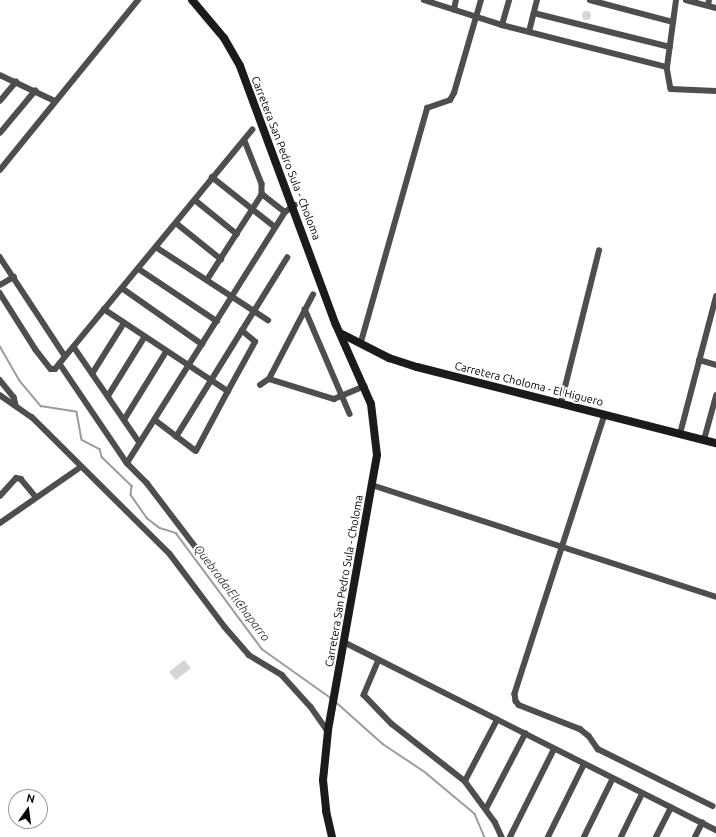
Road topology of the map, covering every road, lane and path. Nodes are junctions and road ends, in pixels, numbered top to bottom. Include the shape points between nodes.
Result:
1 (138, 0) edge
2 (192, 0) edge
3 (196, 0) edge
4 (424, 0) edge
5 (456, 0) edge
6 (481, 0) edge
7 (509, 0) edge
8 (537, 0) edge
9 (590, 0) edge
10 (676, 0) edge
11 (686, 0) edge
12 (431, 1) edge
13 (716, 1) edge
14 (709, 2) edge
15 (716, 8) edge
16 (454, 10) junction
17 (534, 13) junction
18 (476, 17) junction
19 (673, 22) junction
20 (502, 25) junction
21 (529, 32) junction
22 (670, 47) junction
23 (667, 67) junction
24 (0, 75) edge
25 (16, 82) junction
26 (35, 91) junction
27 (716, 91) edge
28 (0, 101) edge
29 (55, 102) junction
30 (252, 130) dead end
31 (0, 133) edge
32 (244, 141) junction
33 (1, 167) edge
34 (212, 176) junction
35 (262, 194) junction
36 (195, 200) junction
37 (294, 206) junction
38 (251, 210) junction
39 (285, 212) junction
40 (176, 223) junction
41 (275, 227) junction
42 (237, 234) junction
43 (156, 247) junction
44 (600, 251) dead end
45 (0, 257) edge
46 (287, 258) dead end
47 (221, 259) junction
48 (139, 269) junction
49 (14, 277) junction
50 (207, 280) junction
51 (0, 285) edge
52 (122, 288) junction
53 (0, 293) edge
54 (313, 295) dead end
55 (233, 297) junction
56 (716, 297) edge
57 (104, 309) junction
58 (305, 309) junction
59 (254, 311) junction
60 (268, 320) dead end
61 (217, 321) junction
62 (124, 324) junction
63 (242, 331) junction
64 (342, 334) junction
65 (144, 338) junction
66 (361, 342) junction
67 (202, 344) junction
68 (74, 347) junction
69 (166, 352) junction
70 (65, 356) junction
71 (699, 360) junction
72 (60, 364) junction
73 (716, 365) edge
74 (189, 366) junction
75 (92, 374) junction
76 (269, 379) junction
77 (0, 380) edge
78 (210, 380) junction
79 (260, 385) dead end
80 (364, 386) junction
81 (228, 391) junction
82 (0, 395) edge
83 (108, 396) junction
84 (716, 396) edge
85 (341, 398) junction
86 (561, 403) junction
87 (16, 406) junction
88 (350, 414) dead end
89 (605, 415) junction
90 (124, 420) junction
91 (155, 420) junction
92 (680, 434) junction
93 (176, 437) junction
94 (704, 440) junction
95 (140, 443) junction
96 (716, 443) edge
97 (127, 462) junction
98 (82, 467) junction
99 (372, 485) junction
100 (0, 496) edge
101 (36, 497) junction
102 (0, 523) edge
103 (563, 548) junction
104 (716, 597) edge
105 (259, 630) dead end
106 (344, 642) junction
107 (379, 660) junction
108 (497, 720) junction
109 (328, 731) junction
110 (525, 734) junction
111 (554, 749) junction
112 (584, 764) junction
113 (612, 780) junction
114 (465, 781) junction
115 (642, 794) junction
116 (713, 806) dead end
117 (671, 808) junction
118 (486, 809) junction
119 (702, 823) junction
120 (716, 830) edge
121 (332, 837) edge
122 (502, 837) edge
123 (510, 837) edge
124 (548, 837) edge
125 (584, 837) edge
126 (620, 837) edge
127 (656, 837) edge
128 (695, 837) edge

1 - 29 street
2 - 37 main road, Carretera San Pedro Sula - Choloma via 224,38 239,65
3 - 37 main road, Carretera San Pedro Sula - Choloma via 238,53
4 - 12 street
5 - 16 street
6 - 18 street
7 - 20 street
8 - 17 street
9 - 19 street
10 - 19 street
11 - 14 street
12 - 16 street
13 - 14 street
14 - 15 street
16 - 18 street
17 - 21 street
17 - 22 street
18 - 20 street
18 - 66 street via 454,93 450,100 427,108
19 - 22 street
20 - 21 street
21 - 23 street
22 - 23 street
23 - 27 street via 671,89
24 - 25 street
25 - 26 street
25 - 28 street
26 - 29 street
26 - 31 street
29 - 33 street
30 - 32 street
32 - 34 street
32 - 35 street via 262,184
34 - 36 street
34 - 38 street
35 - 38 street
35 - 39 street
36 - 40 street
36 - 42 street
37 - 39 street
37 - 64 main road, Carretera San Pedro Sula - Choloma
38 - 41 street
38 - 42 street
39 - 41 street
40 - 43 street
40 - 47 street
41 - 55 street
42 - 47 street
43 - 48 street
43 - 50 street
44 - 86 street
45 - 49 street
46 - 59 street
47 - 50 street
48 - 52 street
48 - 61 street
49 - 51 street
49 - 70 street
50 - 55 street
52 - 57 street
52 - 67 street
53 - 72 street via 22,330 51,369
54 - 58 street
55 - 59 street
55 - 61 street
56 - 71 street
57 - 62 street
57 - 68 street
58 - 76 street
58 - 85 street
59 - 60 street
59 - 63 street
61 - 67 street
62 - 65 street
62 - 75 street
63 - 78 street
63 - 81 street via 255,342
64 - 66 main road, Carretera Choloma - El Higuero
64 - 80 main road, Carretera San Pedro Sula - Choloma
65 - 69 street
65 - 83 street
66 - 86 main road, Carretera Choloma - El Higuero via 389,358 417,367
67 - 74 street
68 - 70 street
68 - 75 street
69 - 74 street
69 - 90 street
70 - 72 street
71 - 73 street
71 - 92 street
72 - 97 street
74 - 78 street
74 - 91 street
75 - 83 street
76 - 79 street
76 - 85 street via 334,399
77 - 87 street via 14,397
78 - 81 street
78 - 93 street
80 - 85 street
80 - 99 main road, Carretera San Pedro Sula - Choloma via 375,431 377,456
81 - 93 street via 196,451
82 - 87 street
83 - 90 street
84 - 94 street
85 - 88 street
86 - 89 main road, Carretera Choloma - El Higuero
87 - 98 street via 46,430
89 - 92 main road, Carretera Choloma - El Higuero
89 - 103 street
90 - 95 street
91 - 93 street
91 - 95 street
92 - 94 main road, Carretera Choloma - El Higuero
94 - 96 main road, Carretera Choloma - El Higuero
95 - 97 street
97 - 105 street via 147,483
98 - 101 street
98 - 109 street via 170,554 249,655 282,675 311,707
99 - 103 street
99 - 106 main road, Carretera San Pedro Sula - Choloma
100 - 101 street via 16,478 21,479
101 - 102 street
103 - 104 street
103 - 116 street via 516,694 516,701 519,706 580,729 589,736 598,749
106 - 107 street
106 - 109 main road, Carretera San Pedro Sula - Choloma
107 - 108 street
107 - 114 street via 364,695 392,724
108 - 110 street
108 - 114 street
109 - 121 main road, Carretera San Pedro Sula - Choloma via 323,780
110 - 111 street
110 - 118 street
111 - 112 street
111 - 123 street
112 - 113 street
112 - 124 street
113 - 115 street
113 - 125 street
114 - 118 street
115 - 117 street
115 - 126 street
117 - 119 street
117 - 127 street
118 - 122 street
119 - 120 street
119 - 128 street

